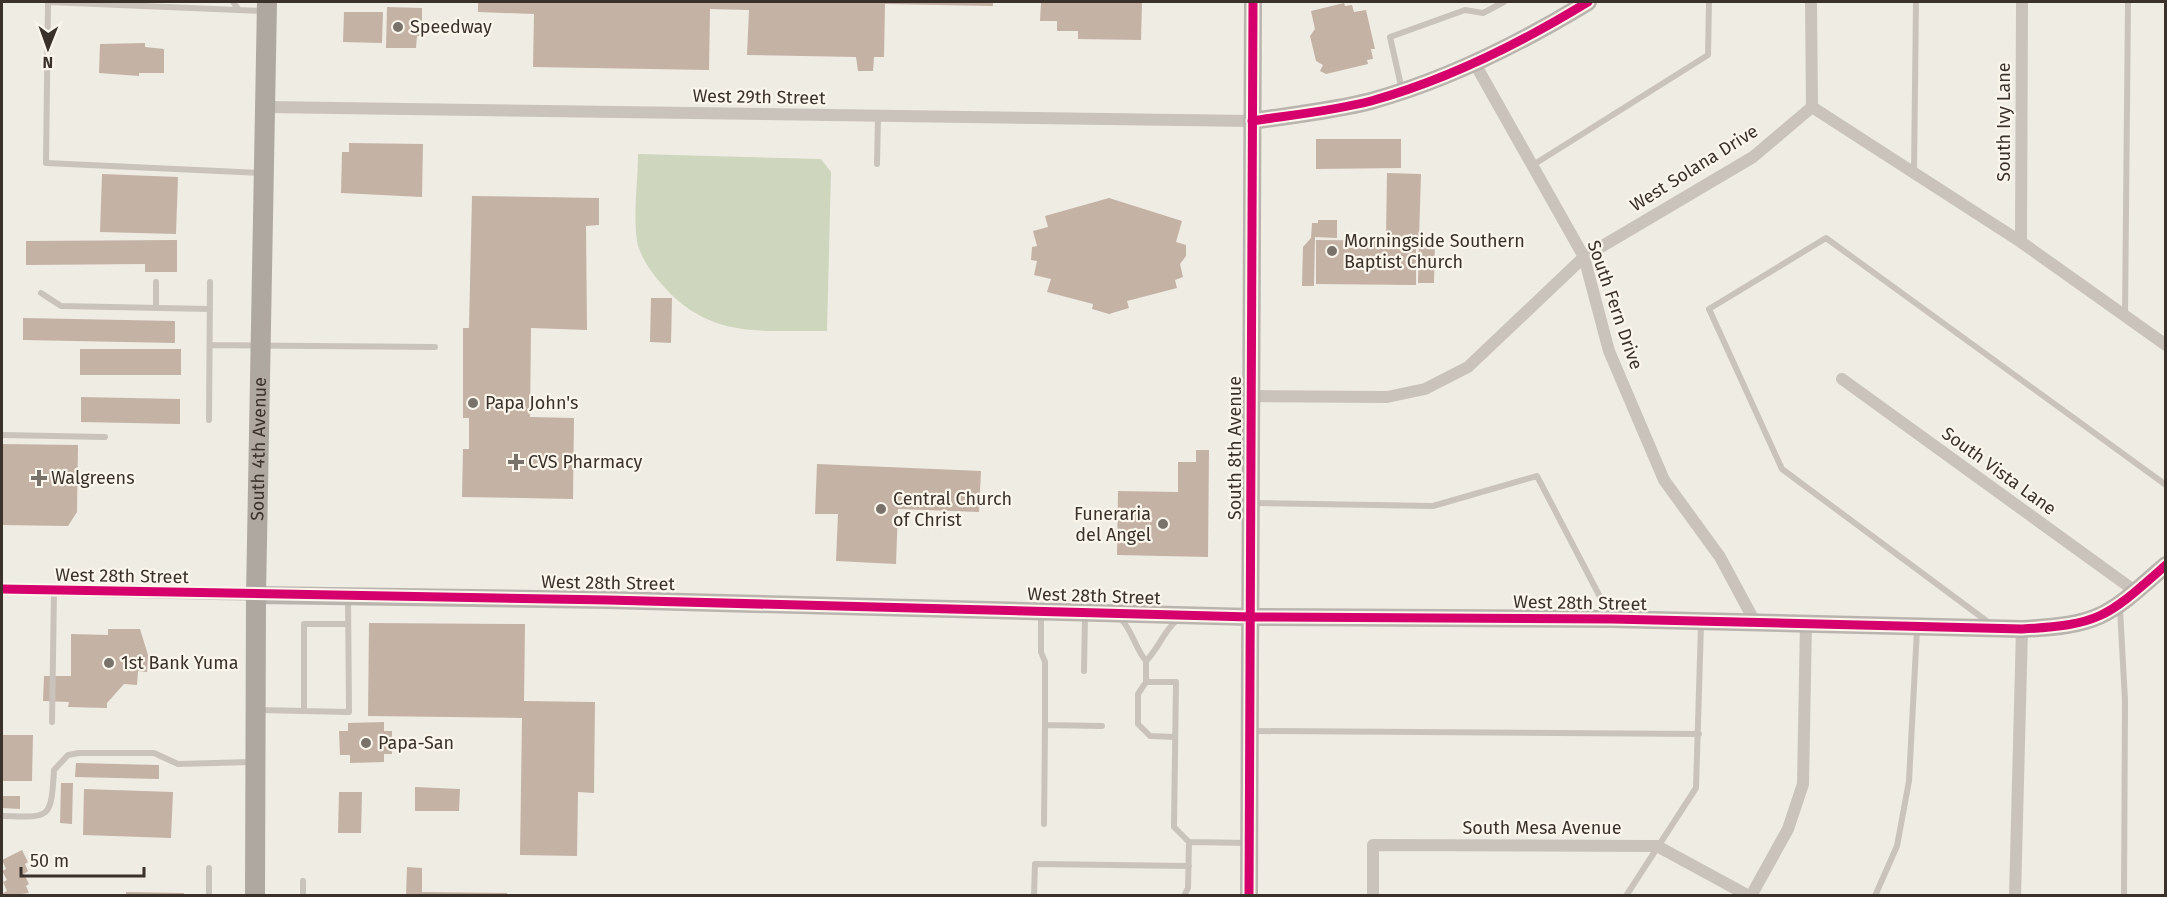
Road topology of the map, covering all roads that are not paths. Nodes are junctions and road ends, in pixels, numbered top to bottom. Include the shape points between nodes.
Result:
1 (233, 2) edge
2 (1253, 2) edge
3 (1467, 2) edge
4 (1504, 2) edge
5 (1588, 2) edge
6 (1709, 2) edge
7 (1811, 2) edge
8 (1916, 2) edge
9 (2022, 2) edge
10 (2128, 2) edge
11 (267, 6) edge
12 (238, 10) junction
13 (1465, 10) junction
14 (1474, 62) junction
15 (1402, 91) junction
16 (266, 107) junction
17 (1812, 107) junction
18 (878, 117) junction
19 (1252, 121) junction
20 (877, 164) dead end
21 (1532, 166) junction
22 (265, 173) junction
23 (1914, 173) junction
24 (2021, 242) junction
25 (1584, 257) junction
26 (156, 282) dead end
27 (210, 282) dead end
28 (41, 292) dead end
29 (156, 308) junction
30 (210, 309) junction
31 (2125, 317) junction
32 (210, 345) junction
33 (2166, 345) edge
34 (261, 346) junction
35 (435, 347) dead end
36 (1842, 379) dead end
37 (1251, 396) junction
38 (209, 420) dead end
39 (2, 435) edge
40 (105, 437) dead end
41 (2166, 484) edge
42 (1251, 503) junction
43 (2166, 565) edge
44 (2, 590) edge
45 (54, 591) junction
46 (2135, 591) junction
47 (256, 595) junction
48 (348, 596) junction
49 (2120, 605) junction
50 (1041, 611) junction
51 (1085, 612) junction
52 (1115, 613) junction
53 (1182, 615) junction
54 (1251, 617) junction
55 (1612, 620) junction
56 (1701, 621) junction
57 (1755, 622) junction
58 (1806, 623) junction
59 (348, 624) junction
60 (1917, 626) junction
61 (1996, 628) junction
62 (2022, 629) junction
63 (1146, 661) junction
64 (1084, 671) dead end
65 (1146, 682) junction
66 (256, 710) junction
67 (304, 711) junction
68 (52, 722) dead end
69 (1045, 725) junction
70 (1102, 726) dead end
71 (1250, 731) junction
72 (1699, 734) junction
73 (1175, 737) junction
74 (256, 762) junction
75 (2, 816) edge
76 (1044, 824) dead end
77 (1189, 842) junction
78 (1249, 843) junction
79 (1658, 846) junction
80 (1189, 866) junction
81 (209, 868) dead end
82 (303, 881) dead end
83 (2015, 890) edge
84 (209, 896) edge
85 (255, 896) edge
86 (303, 896) edge
87 (1034, 896) edge
88 (1184, 896) edge
89 (1249, 896) edge
90 (1373, 896) edge
91 (1626, 896) edge
92 (1750, 896) edge
93 (1875, 896) edge
94 (2007, 896) edge
95 (2124, 896) edge

1 - 12 lane
2 - 19 street, South 8th Avenue
3 - 13 lane
4 - 13 lane via 1483,13
5 - 14 street
6 - 21 lane via 1708,55
7 - 17 street
8 - 23 lane
9 - 24 street, South Ivy Lane
10 - 31 lane
11 - 12 lane
11 - 16 main road, South 4th Avenue
12 - 22 lane via 48,2 46,163
13 - 15 lane via 1390,37
14 - 15 street
14 - 21 street, South Fern Drive
15 - 19 street via 1325,111
16 - 18 street, West 29th Street
16 - 22 main road, South 4th Avenue
17 - 23 street
17 - 25 street, West Solana Drive via 1753,157
18 - 19 street, West 29th Street
18 - 20 lane
19 - 37 street, South 8th Avenue
21 - 25 street, South Fern Drive
22 - 34 main road, South 4th Avenue
23 - 24 street
24 - 31 street
25 - 37 street, West Solana Drive via 1468,367 1425,389 1387,398
25 - 57 street, South Fern Drive via 1608,351 1664,480 1720,557
26 - 29 lane
27 - 30 lane
28 - 29 lane via 61,306
29 - 30 lane
30 - 32 lane
31 - 33 street
32 - 34 lane
32 - 38 lane
34 - 35 lane
34 - 47 main road, South 4th Avenue
36 - 46 street, South Vista Lane
37 - 42 street, South 8th Avenue
39 - 40 lane
41 - 61 lane via 1826,238 1709,309 1782,470
42 - 54 street, South 8th Avenue
42 - 55 lane via 1433,506 1538,476
43 - 46 street, West 28th Street
44 - 45 street, West 28th Street
45 - 47 street, West 28th Street
45 - 68 lane
46 - 49 street, West 28th Street
47 - 48 street, West 28th Street
47 - 66 main road, South 4th Avenue
48 - 50 street, West 28th Street
48 - 59 lane
49 - 62 street, West 28th Street via 2080,624
49 - 95 lane via 2125,700
50 - 51 street, West 28th Street
50 - 69 lane
51 - 52 street, West 28th Street
51 - 64 lane
52 - 53 street, West 28th Street
52 - 63 lane via 1130,628
53 - 54 street, West 28th Street
53 - 63 lane via 1167,629
54 - 55 street, West 28th Street
54 - 71 street, South 8th Avenue
55 - 56 street, West 28th Street
56 - 57 street, West 28th Street
56 - 72 lane
57 - 58 street, West 28th Street
58 - 60 street, West 28th Street
58 - 92 street via 1803,784 1788,829
59 - 67 lane via 304,624
59 - 67 lane via 349,711
60 - 61 street, West 28th Street
60 - 93 lane via 1909,781 1897,846
61 - 62 street, West 28th Street
62 - 83 street
63 - 65 lane
65 - 73 lane via 1176,682
65 - 73 lane via 1138,694 1137,724 1150,736
66 - 67 lane
66 - 74 main road, South 4th Avenue
69 - 70 lane
69 - 76 lane
71 - 72 lane
71 - 78 street, South 8th Avenue
72 - 79 lane via 1696,788
73 - 77 lane via 1174,827
74 - 75 lane via 178,764 153,753 68,755 54,770 52,804 47,813 38,817
74 - 85 main road, South 4th Avenue
77 - 78 lane
77 - 80 lane
78 - 89 street, South 8th Avenue
79 - 90 street, South Mesa Avenue via 1373,845
79 - 91 lane
79 - 92 street, South Mesa Avenue
80 - 87 lane via 1035,864
80 - 88 lane
81 - 84 lane
82 - 86 lane
83 - 94 street

